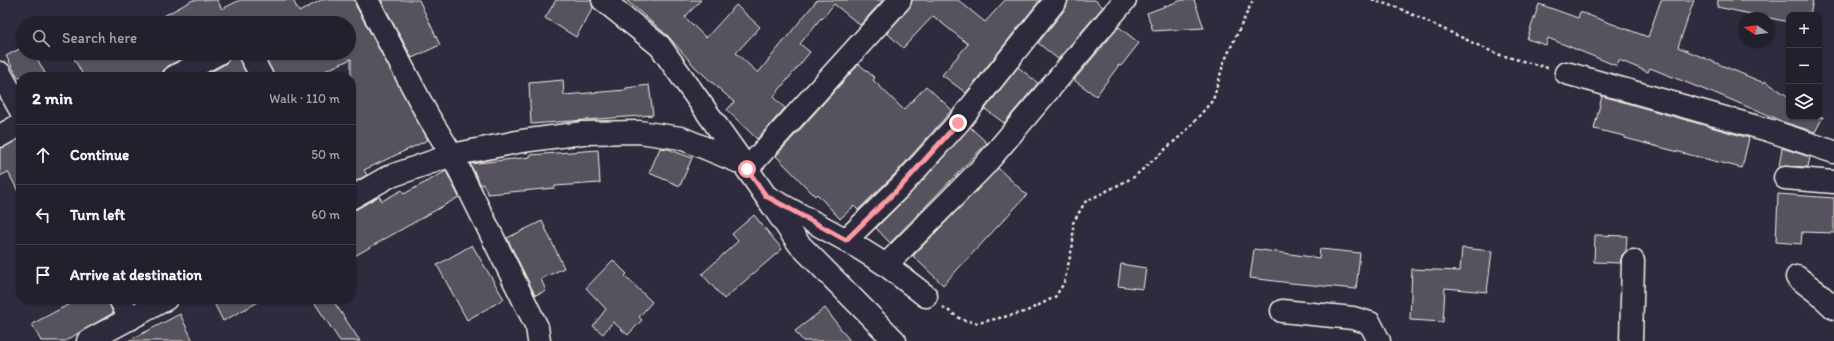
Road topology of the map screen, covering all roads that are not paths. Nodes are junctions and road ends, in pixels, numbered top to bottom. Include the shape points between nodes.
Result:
1 (366, 0) edge
2 (603, 0) edge
3 (900, 0) edge
4 (1056, 0) edge
5 (1125, 0) edge
6 (206, 60) edge
7 (253, 60) edge
8 (183, 72) edge
9 (259, 72) edge
10 (0, 73) edge
11 (1566, 73) road end
12 (16, 102) edge
13 (16, 127) edge
14 (0, 136) edge
15 (1834, 152) edge
16 (452, 154) junction
17 (745, 166) junction
18 (1785, 178) dead end
19 (1834, 182) edge
20 (356, 195) edge
21 (766, 196) junction
22 (846, 240) junction
23 (1633, 261) dead end
24 (886, 265) junction
25 (1798, 277) dead end
26 (926, 296) road end
27 (122, 304) edge
28 (157, 304) edge
29 (1834, 308) edge
30 (1282, 311) dead end
31 (130, 319) junction
32 (892, 340) edge
33 (88, 341) edge
34 (539, 341) edge
35 (1378, 341) edge
36 (1631, 341) edge

1 - 16 street via 428,116
2 - 17 street via 660,46
3 - 17 street
4 - 22 street via 958,123 903,184
5 - 24 street via 984,166
6 - 8 street
7 - 9 street
10 - 12 street
11 - 15 street via 1768,130
13 - 14 street
16 - 17 street via 576,134 639,132 681,138
16 - 20 street via 388,177
16 - 34 street via 537,327
17 - 21 street
18 - 19 street
21 - 22 street
21 - 32 street via 799,244
22 - 24 street
23 - 36 street
24 - 26 street
25 - 29 street
27 - 31 street
28 - 31 street
30 - 35 street via 1353,318 1370,323
31 - 33 street

